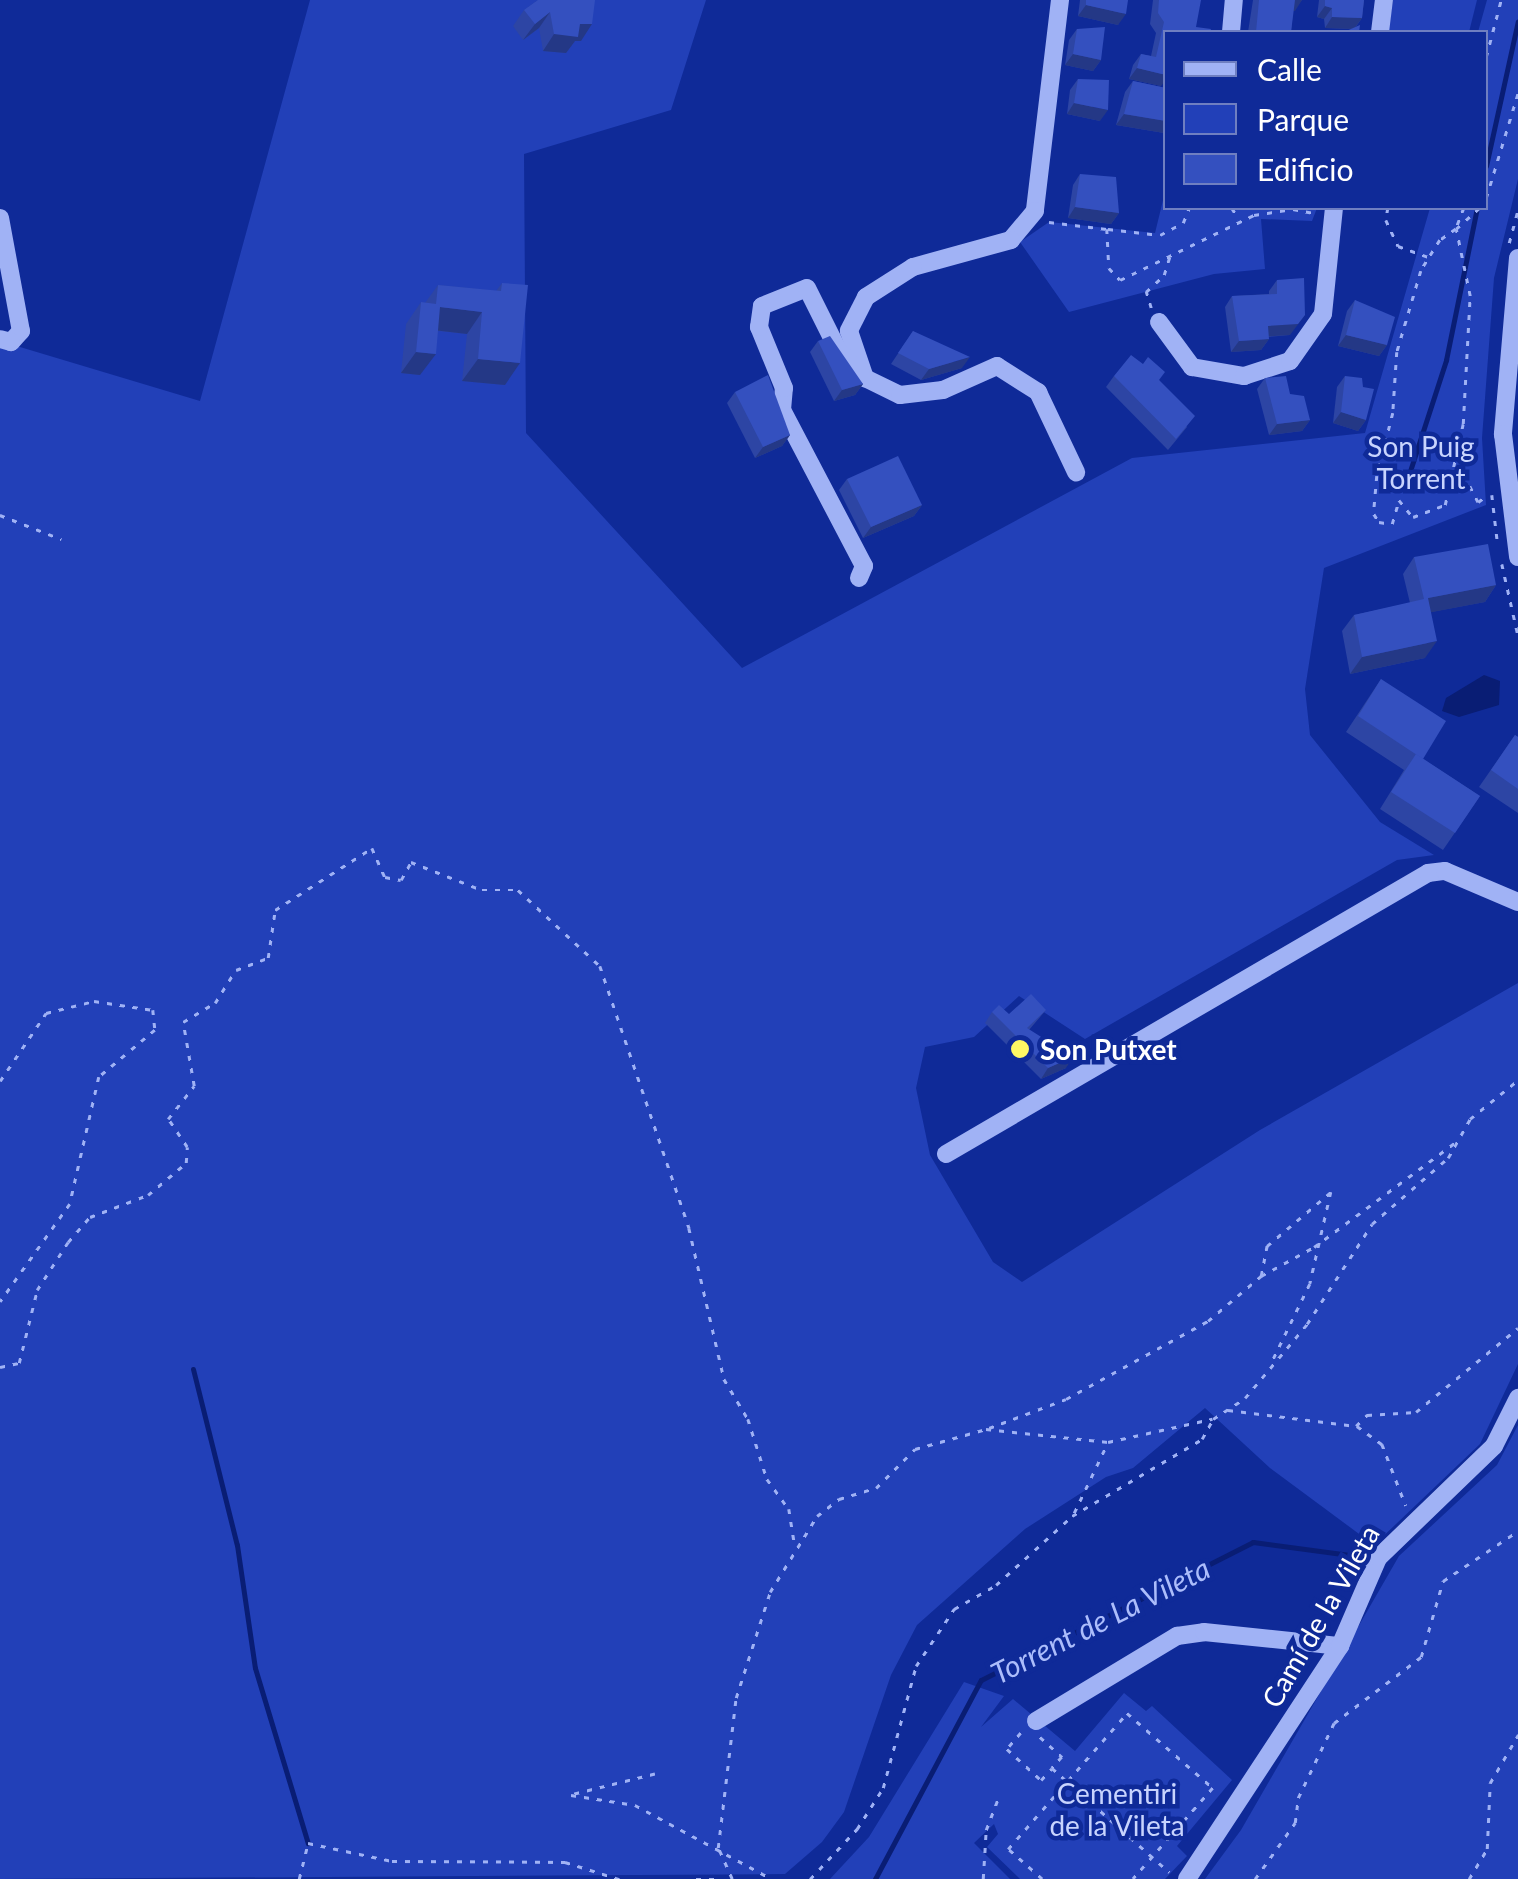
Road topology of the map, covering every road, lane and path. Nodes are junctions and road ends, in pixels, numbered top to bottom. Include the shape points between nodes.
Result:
1 (1060, 0) edge
2 (1234, 0) edge
3 (1384, 0) edge
4 (1501, 0) edge
5 (1230, 30) edge
6 (1380, 30) edge
7 (1488, 49) edge
8 (1518, 93) edge
9 (1488, 191) edge
10 (1188, 210) edge
11 (1233, 210) edge
12 (1288, 210) edge
13 (1306, 210) edge
14 (1388, 210) edge
15 (1463, 210) edge
16 (1477, 210) edge
17 (1332, 212) edge
18 (0, 218) edge
19 (1239, 221) junction
20 (1049, 222) dead end
21 (1106, 229) junction
22 (1456, 229) junction
23 (1170, 251) junction
24 (1430, 258) junction
25 (1518, 258) edge
26 (1146, 298) dead end
27 (1159, 322) dead end
28 (0, 339) edge
29 (865, 378) junction
30 (1076, 472) dead end
31 (1451, 480) junction
32 (1486, 496) dead end
33 (0, 515) edge
34 (61, 539) dead end
35 (1518, 558) edge
36 (859, 578) dead end
37 (1518, 902) edge
38 (1518, 1080) edge
39 (0, 1081) edge
40 (1458, 1141) junction
41 (946, 1154) dead end
42 (1314, 1247) junction
43 (1260, 1276) junction
44 (0, 1302) edge
45 (1518, 1328) edge
46 (0, 1367) edge
47 (1270, 1368) junction
48 (1518, 1398) edge
49 (1227, 1410) junction
50 (1213, 1419) junction
51 (1356, 1426) junction
52 (986, 1429) junction
53 (1108, 1442) junction
54 (1072, 1516) junction
55 (1412, 1520) junction
56 (1518, 1532) edge
57 (795, 1546) junction
58 (1340, 1646) junction
59 (1036, 1721) dead end
60 (1518, 1735) edge
61 (1052, 1768) junction
62 (655, 1774) dead end
63 (1066, 1782) junction
64 (998, 1799) dead end
65 (718, 1848) junction
66 (1153, 1856) junction
67 (299, 1879) edge
68 (619, 1879) edge
69 (696, 1879) edge
70 (715, 1879) edge
71 (732, 1879) edge
72 (772, 1879) edge
73 (810, 1879) edge
74 (983, 1879) edge
75 (1042, 1879) edge
76 (1133, 1879) edge
77 (1176, 1879) edge
78 (1187, 1879) edge
79 (1255, 1879) edge
80 (1468, 1879) edge

1 - 29 street via 1035,211 1012,240 913,267 866,296 850,331
2 - 5 street
3 - 6 street
4 - 7 path
8 - 9 path
10 - 21 path via 1182,223 1160,234
11 - 19 path
12 - 19 path
13 - 17 path
14 - 24 path via 1398,246
15 - 22 path
16 - 22 path
17 - 27 street via 1323,314 1290,361 1244,376 1192,367
18 - 28 street via 21,332 11,342
19 - 23 path
20 - 21 path
21 - 23 path via 1109,268 1120,280
22 - 24 path
22 - 31 path via 1470,296 1463,424
23 - 26 path via 1170,265
24 - 31 path via 1397,352 1374,514 1392,524 1400,500 1414,517 1445,505
25 - 35 street via 1503,434
29 - 30 street via 900,395 943,390 997,366 1038,392
29 - 36 street via 838,350 807,288 762,306 759,327 784,388 782,410 864,566
31 - 32 path via 1470,486 1478,502
33 - 34 path
37 - 41 street via 1445,871 1428,873
38 - 40 path via 1470,1120
39 - 44 path via 46,1012 94,1000 153,1010 154,1030 99,1077 70,1204
40 - 42 path
40 - 47 path via 1448,1158 1372,1224
42 - 43 path
42 - 43 path via 1331,1192 1267,1246
42 - 47 path via 1310,1284
43 - 52 path via 1208,1321 1066,1399
45 - 51 path via 1416,1412 1366,1415
46 - 57 path via 18,1363 38,1290 79,1230 105,1209 148,1194 186,1162 188,1146 168,1119 194,1086 183,1022 215,1002 236,970 268,958 275,910 372,848 384,878 401,880 411,862 482,890 518,890 600,966 689,1228 724,1378 748,1419 768,1479 789,1509
47 - 49 path
48 - 55 street, Camí de la Vileta via 1494,1446
49 - 50 path
49 - 51 path
50 - 53 path
50 - 54 path via 1202,1439 1158,1470
51 - 55 path via 1382,1444
52 - 53 path
52 - 57 path via 915,1448 876,1488 839,1499 817,1516
53 - 54 path
54 - 73 path via 996,1584 954,1609 928,1644 903,1704 883,1788 858,1828
55 - 58 street, Camí de la Vileta via 1378,1558
56 - 79 path via 1442,1581 1422,1657 1334,1723 1298,1798 1295,1823
57 - 65 path via 770,1592 736,1698
58 - 59 street via 1204,1632 1177,1636
58 - 78 street, Camí de la Vileta
60 - 80 path via 1490,1784 1487,1848
61 - 61 path via 1041,1780 1006,1749 1028,1725 1062,1757
61 - 63 path
62 - 65 path via 571,1795 635,1805
63 - 66 path
63 - 66 path via 1127,1712 1212,1788
63 - 75 path via 1008,1848
64 - 74 path via 986,1830
65 - 71 path
65 - 72 path
66 - 76 path
66 - 77 path
67 - 68 path via 308,1843 392,1861 565,1862
69 - 70 path

